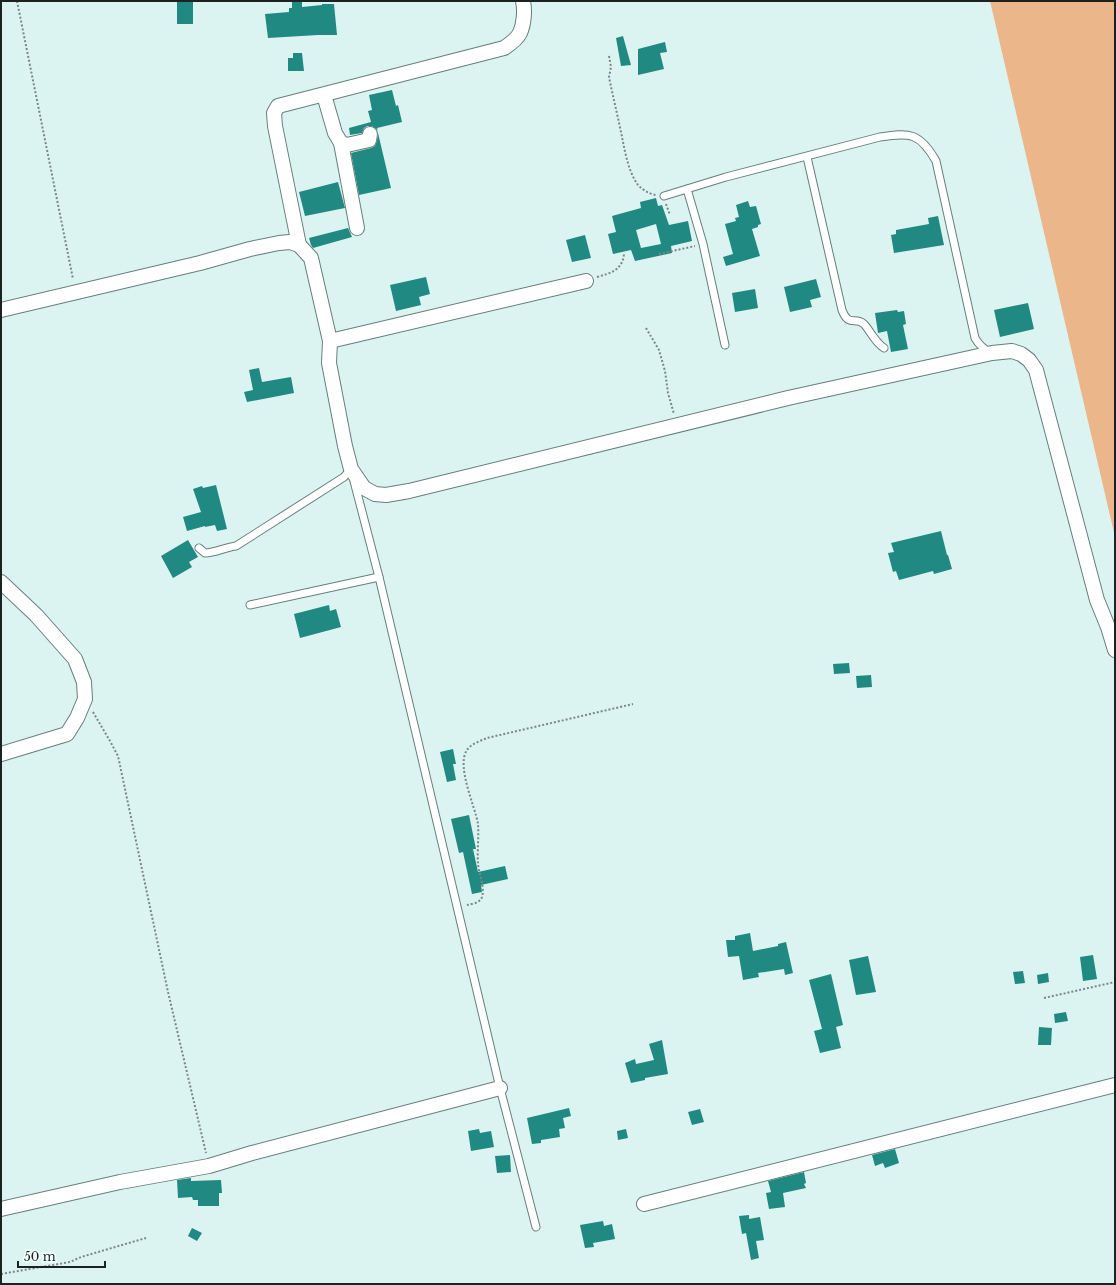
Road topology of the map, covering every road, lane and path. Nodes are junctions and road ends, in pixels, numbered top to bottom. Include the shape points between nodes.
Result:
1 (17, 1) edge
2 (523, 1) edge
3 (609, 56) dead end
4 (324, 95) junction
5 (370, 134) dead end
6 (341, 143) junction
7 (808, 157) junction
8 (687, 189) junction
9 (664, 196) joint
10 (357, 228) dead end
11 (702, 244) junction
12 (299, 245) junction
13 (624, 253) dead end
14 (659, 254) dead end
15 (586, 281) joint
16 (76, 292) junction
17 (1, 310) edge
18 (646, 328) dead end
19 (330, 341) junction
20 (724, 345) dead end
21 (884, 348) dead end
22 (992, 353) junction
23 (677, 425) junction
24 (351, 469) junction
25 (199, 548) dead end
26 (379, 577) junction
27 (1, 582) edge
28 (250, 604) dead end
29 (1115, 650) edge
30 (84, 700) junction
31 (633, 704) dead end
32 (1, 754) edge
33 (458, 908) junction
34 (1115, 982) edge
35 (1044, 998) dead end
36 (1115, 1085) edge
37 (500, 1088) junction
38 (209, 1166) junction
39 (644, 1204) dead end
40 (1, 1210) edge
41 (536, 1228) dead end
42 (146, 1238) dead end
43 (1, 1274) edge

1 - 16 path
2 - 4 street via 520,33 504,48
3 - 9 path via 609,77 626,153 636,183 651,195
4 - 6 street via 335,133
4 - 12 street via 278,106 274,113
5 - 6 street via 369,140 347,145
6 - 10 street
7 - 8 lane
7 - 21 lane via 845,318 863,323
7 - 22 lane via 900,134 911,135 923,142 936,161 939,172 976,338 980,346
8 - 9 lane
8 - 11 lane
11 - 14 path
11 - 20 lane
12 - 16 street via 290,242 250,249
12 - 19 street via 311,258
13 - 15 path via 624,260 616,270
15 - 19 street
16 - 17 street
18 - 23 path via 659,350
19 - 24 street via 330,363
22 - 23 street
22 - 29 street via 1012,351 1021,354 1036,370 1097,600
23 - 24 street via 386,495 375,494 364,488
24 - 25 lane via 344,477 236,546 211,553 205,553
24 - 26 lane
26 - 28 lane
26 - 33 lane
27 - 30 street via 36,615 75,659 84,682
30 - 32 street via 67,734
30 - 38 path via 118,756 168,992
31 - 33 path via 487,738 467,750 463,758 464,770 478,825 478,864 483,887 479,902
33 - 37 lane
34 - 35 path
36 - 39 street
37 - 38 street
37 - 41 lane
38 - 40 street via 120,1182
42 - 43 path via 70,1262

